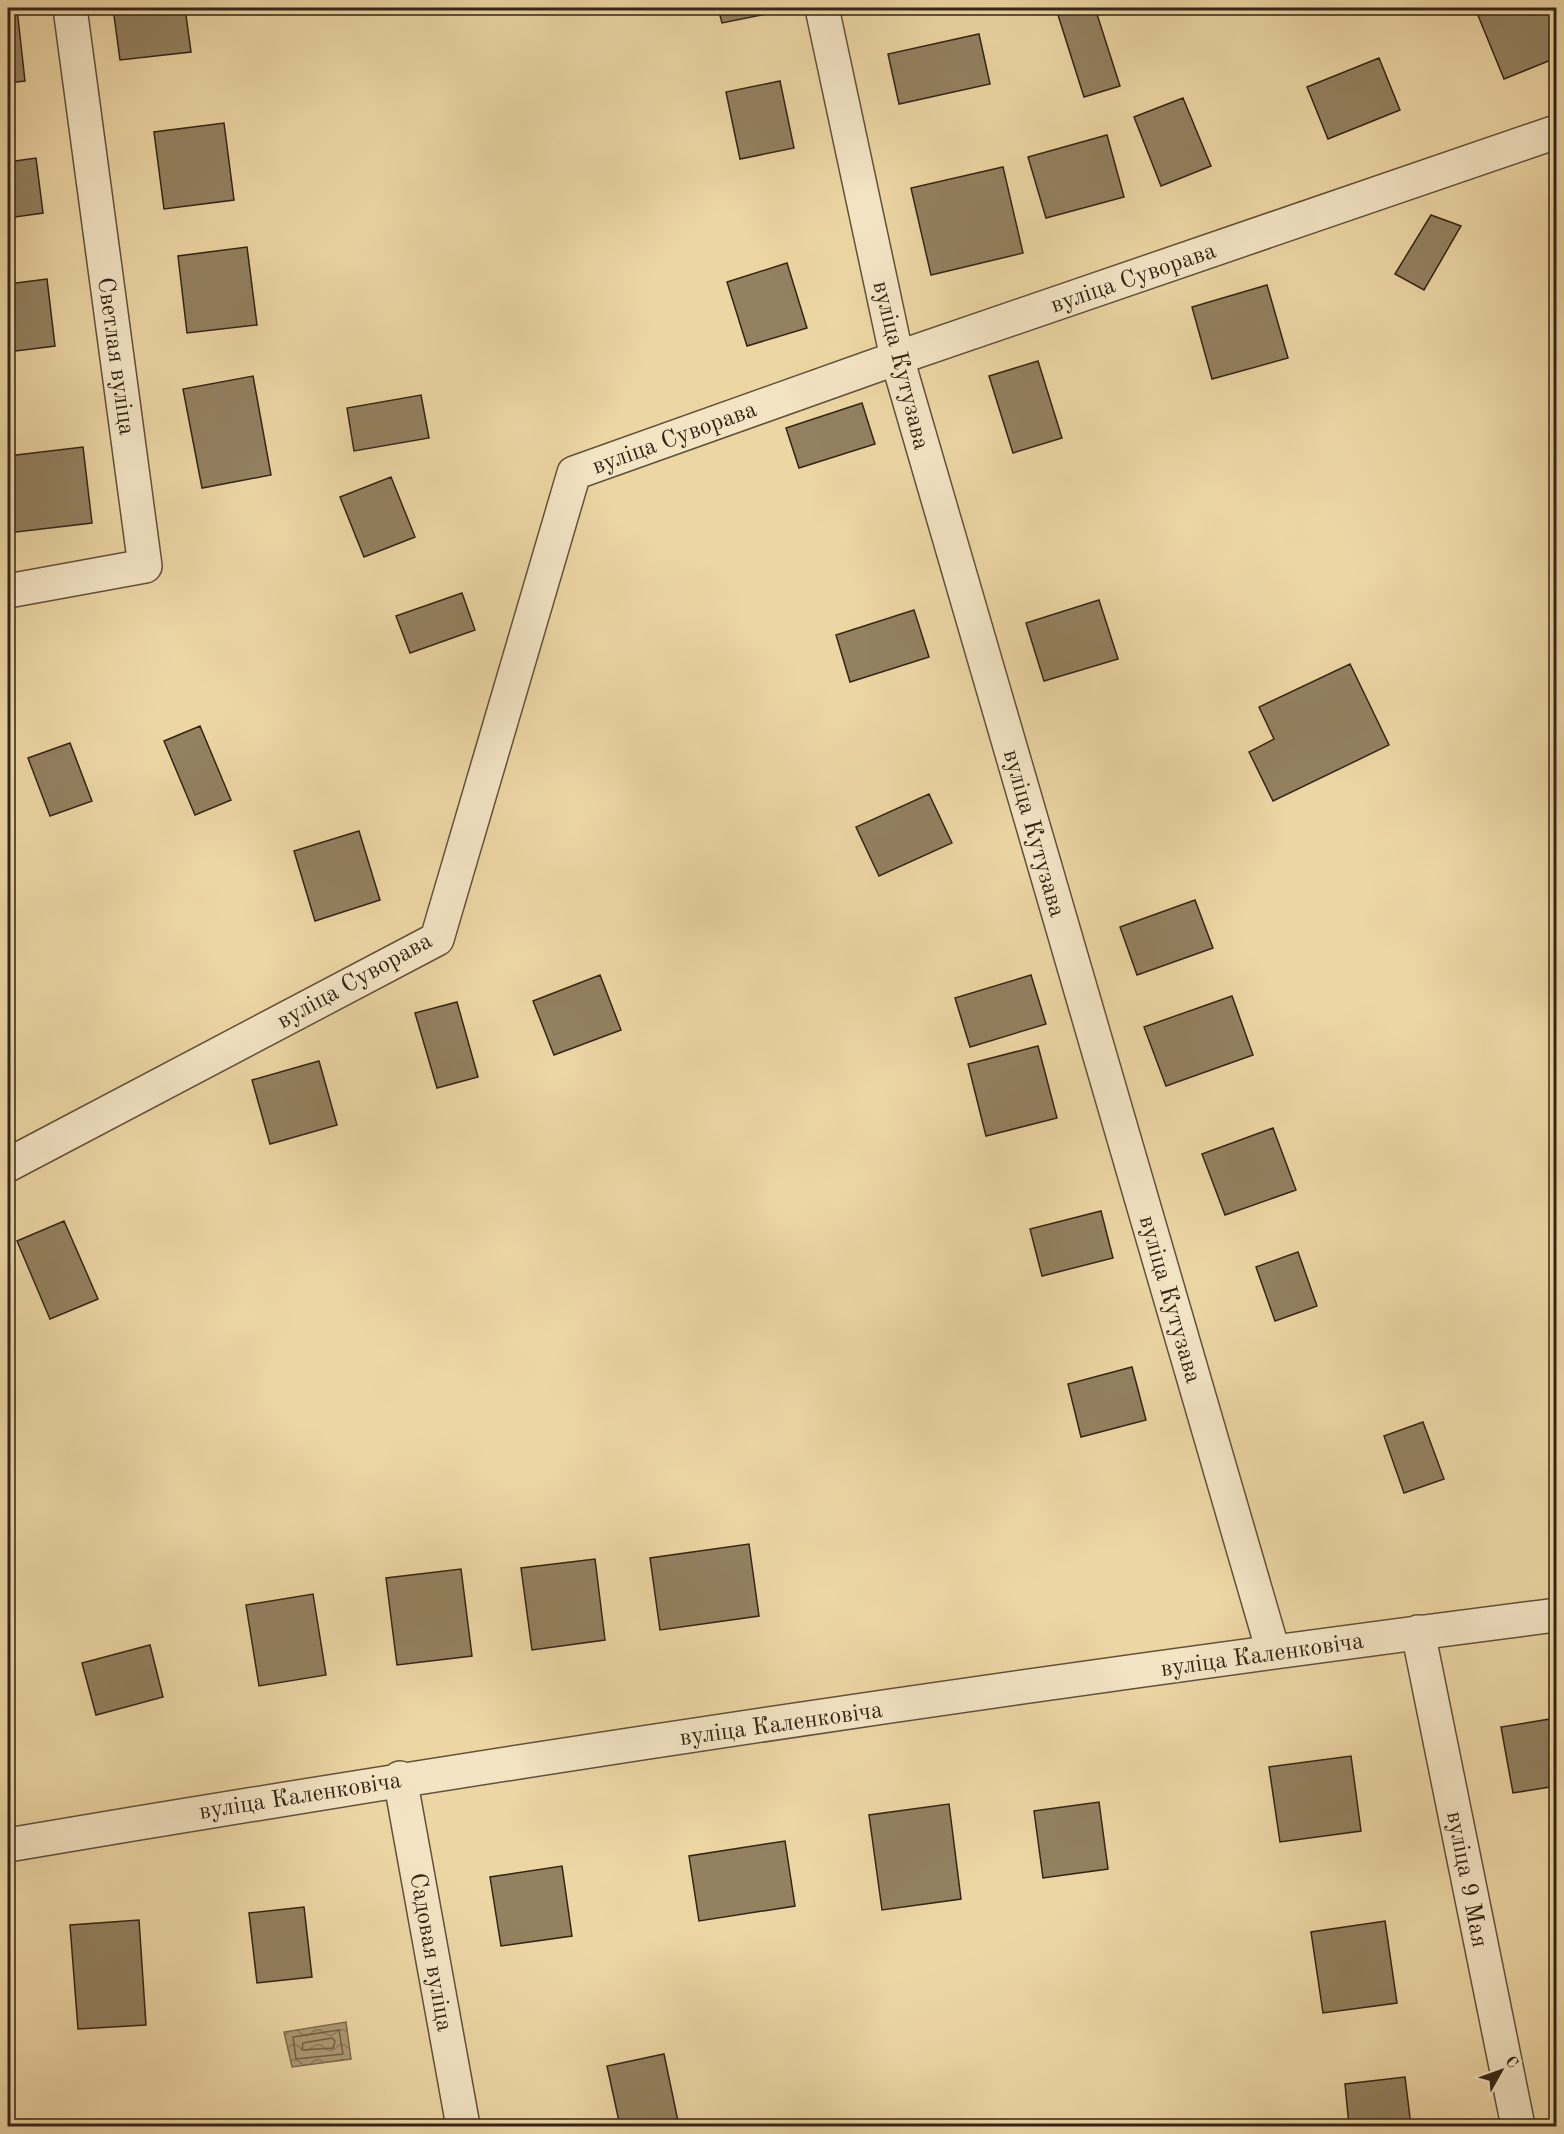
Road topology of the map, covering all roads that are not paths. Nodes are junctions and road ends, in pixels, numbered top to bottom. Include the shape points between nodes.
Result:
1 (70, 8) edge
2 (822, 8) edge
3 (1557, 132) edge
4 (897, 358) junction
5 (8, 591) edge
6 (8, 1165) edge
7 (1557, 1615) edge
8 (1418, 1632) junction
9 (1273, 1651) junction
10 (400, 1778) junction
11 (8, 1845) edge
12 (463, 2127) edge
13 (1518, 2127) edge

1 - 5 street, Светлая вуліца via 145,566
2 - 4 street, вуліца Кутузава
3 - 4 street, вуліца Суворава
4 - 6 street, вуліца Суворава via 574,473 437,939
4 - 9 street, вуліца Кутузава
7 - 8 street, вуліца Каленковіча
8 - 9 street, вуліца Каленковіча
8 - 13 street, вуліца 9 Мая
9 - 10 street, вуліца Каленковіча
10 - 11 street, вуліца Каленковіча
10 - 12 street, Садовая вуліца

